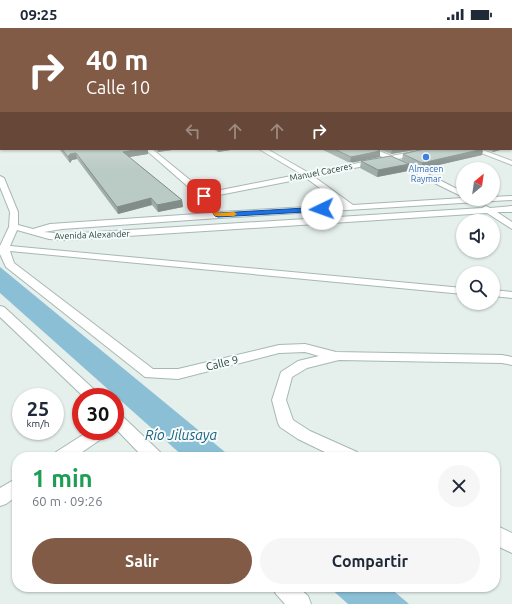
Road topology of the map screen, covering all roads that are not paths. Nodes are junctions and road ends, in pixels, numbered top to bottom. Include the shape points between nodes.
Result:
1 (149, 150) edge
2 (264, 150) edge
3 (372, 150) edge
4 (434, 150) edge
5 (477, 150) edge
6 (392, 159) junction
7 (512, 163) edge
8 (307, 175) junction
9 (0, 178) edge
10 (456, 191) edge
11 (204, 196) junction
12 (512, 198) edge
13 (500, 199) edge
14 (456, 201) edge
15 (480, 206) edge
16 (352, 208) junction
17 (512, 209) edge
18 (488, 211) junction
19 (218, 215) junction
20 (512, 226) edge
21 (14, 227) junction
22 (33, 232) junction
23 (4, 248) junction
24 (456, 290) edge
25 (500, 294) edge
26 (512, 295) edge
27 (0, 310) edge
28 (336, 356) junction
29 (512, 361) edge
30 (83, 388) edge
31 (124, 428) edge
32 (88, 440) edge
33 (70, 452) edge
34 (149, 452) edge
35 (340, 452) edge
36 (12, 490) edge
37 (0, 498) edge
38 (500, 537) edge
39 (512, 544) edge
40 (288, 592) edge
41 (300, 604) edge

1 - 11 street
2 - 8 street
3 - 6 street
4 - 6 street, Manuel Caceres
5 - 7 street
6 - 8 street, Manuel Caceres
6 - 10 street
8 - 11 street, Manuel Caceres
8 - 16 street
9 - 21 street via 14,212
11 - 19 street
12 - 13 street, Avenida Alexander
14 - 16 street, Avenida Alexander
15 - 18 street
16 - 19 street, Avenida Alexander
17 - 18 street, Avenida Alexander
18 - 20 street
18 - 22 street, Avenida Alexander via 65,237
19 - 22 street, Avenida Alexander via 50,226
21 - 22 street
21 - 23 street
23 - 24 street
23 - 28 street, Calle 9 via 10,265 150,374 178,374 279,350 305,348
25 - 26 street
27 - 30 street
28 - 29 street, Calle 9
28 - 35 street via 303,364 286,375 279,400 286,423 304,435
31 - 34 street
32 - 33 street
36 - 37 street
38 - 39 street
40 - 41 street

